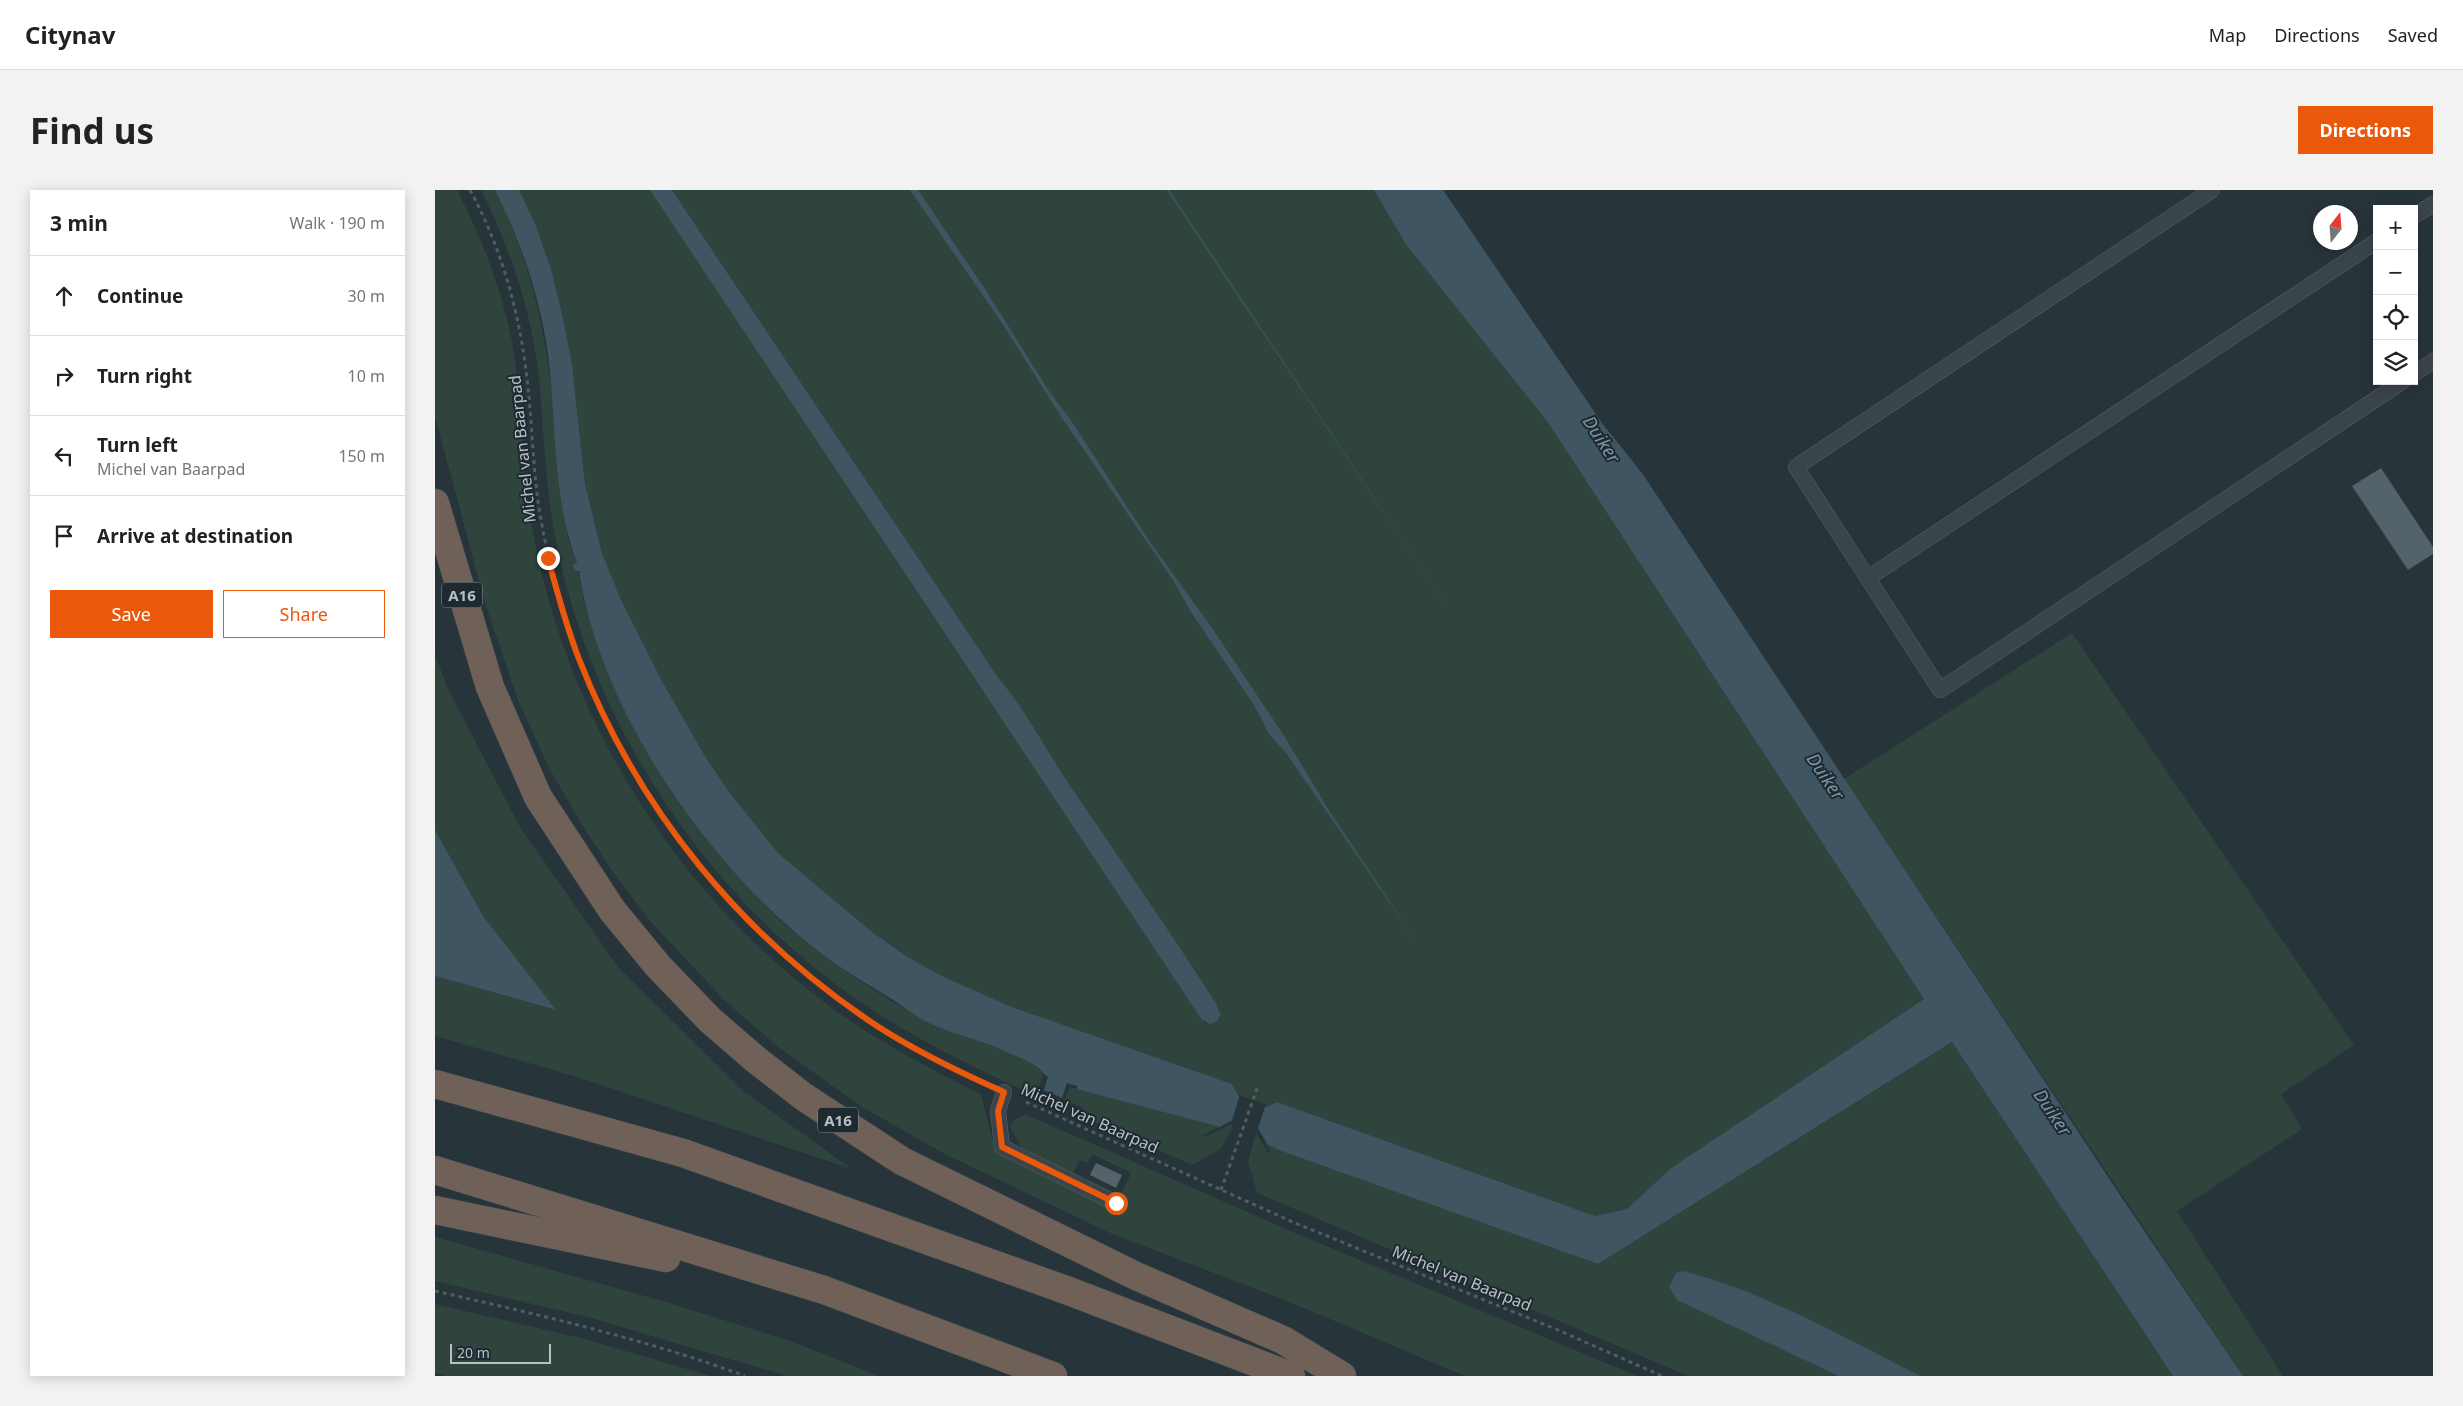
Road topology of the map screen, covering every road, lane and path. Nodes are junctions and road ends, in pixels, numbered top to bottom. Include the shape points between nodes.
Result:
1 (470, 190) edge
2 (2212, 190) edge
3 (2433, 204) edge
4 (2418, 213) edge
5 (2373, 244) edge
6 (2433, 361) edge
7 (2418, 371) edge
8 (2397, 385) edge
9 (435, 503) edge
10 (1868, 578) junction
11 (435, 1084) edge
12 (1258, 1086) dead end
13 (1004, 1092) junction
14 (435, 1170) edge
15 (1221, 1190) junction
16 (1116, 1203) dead end
17 (435, 1210) edge
18 (824, 1290) junction
19 (435, 1291) edge
20 (745, 1376) edge
21 (1053, 1376) edge
22 (1291, 1376) edge
23 (1342, 1376) edge
24 (1662, 1376) edge

1 - 13 path, Michel van Baarpad via 499,256 514,306 525,358 538,501 548,558 579,658 624,756 682,845 714,886 764,938 877,1026 921,1052
2 - 10 lane via 1796,467
3 - 4 lane
5 - 10 lane
6 - 7 lane
8 - 10 lane via 1940,690
9 - 23 highway, A16 via 491,686 538,796 612,910 658,966 710,1020 804,1097 902,1161 1136,1276 1283,1340
11 - 22 highway via 683,1154 1066,1290
12 - 15 path
13 - 15 path, Michel van Baarpad
13 - 16 lane via 998,1111 1002,1147
14 - 18 highway
15 - 24 path, Michel van Baarpad
17 - 18 highway
18 - 21 highway
19 - 20 path via 555,1318 696,1358

